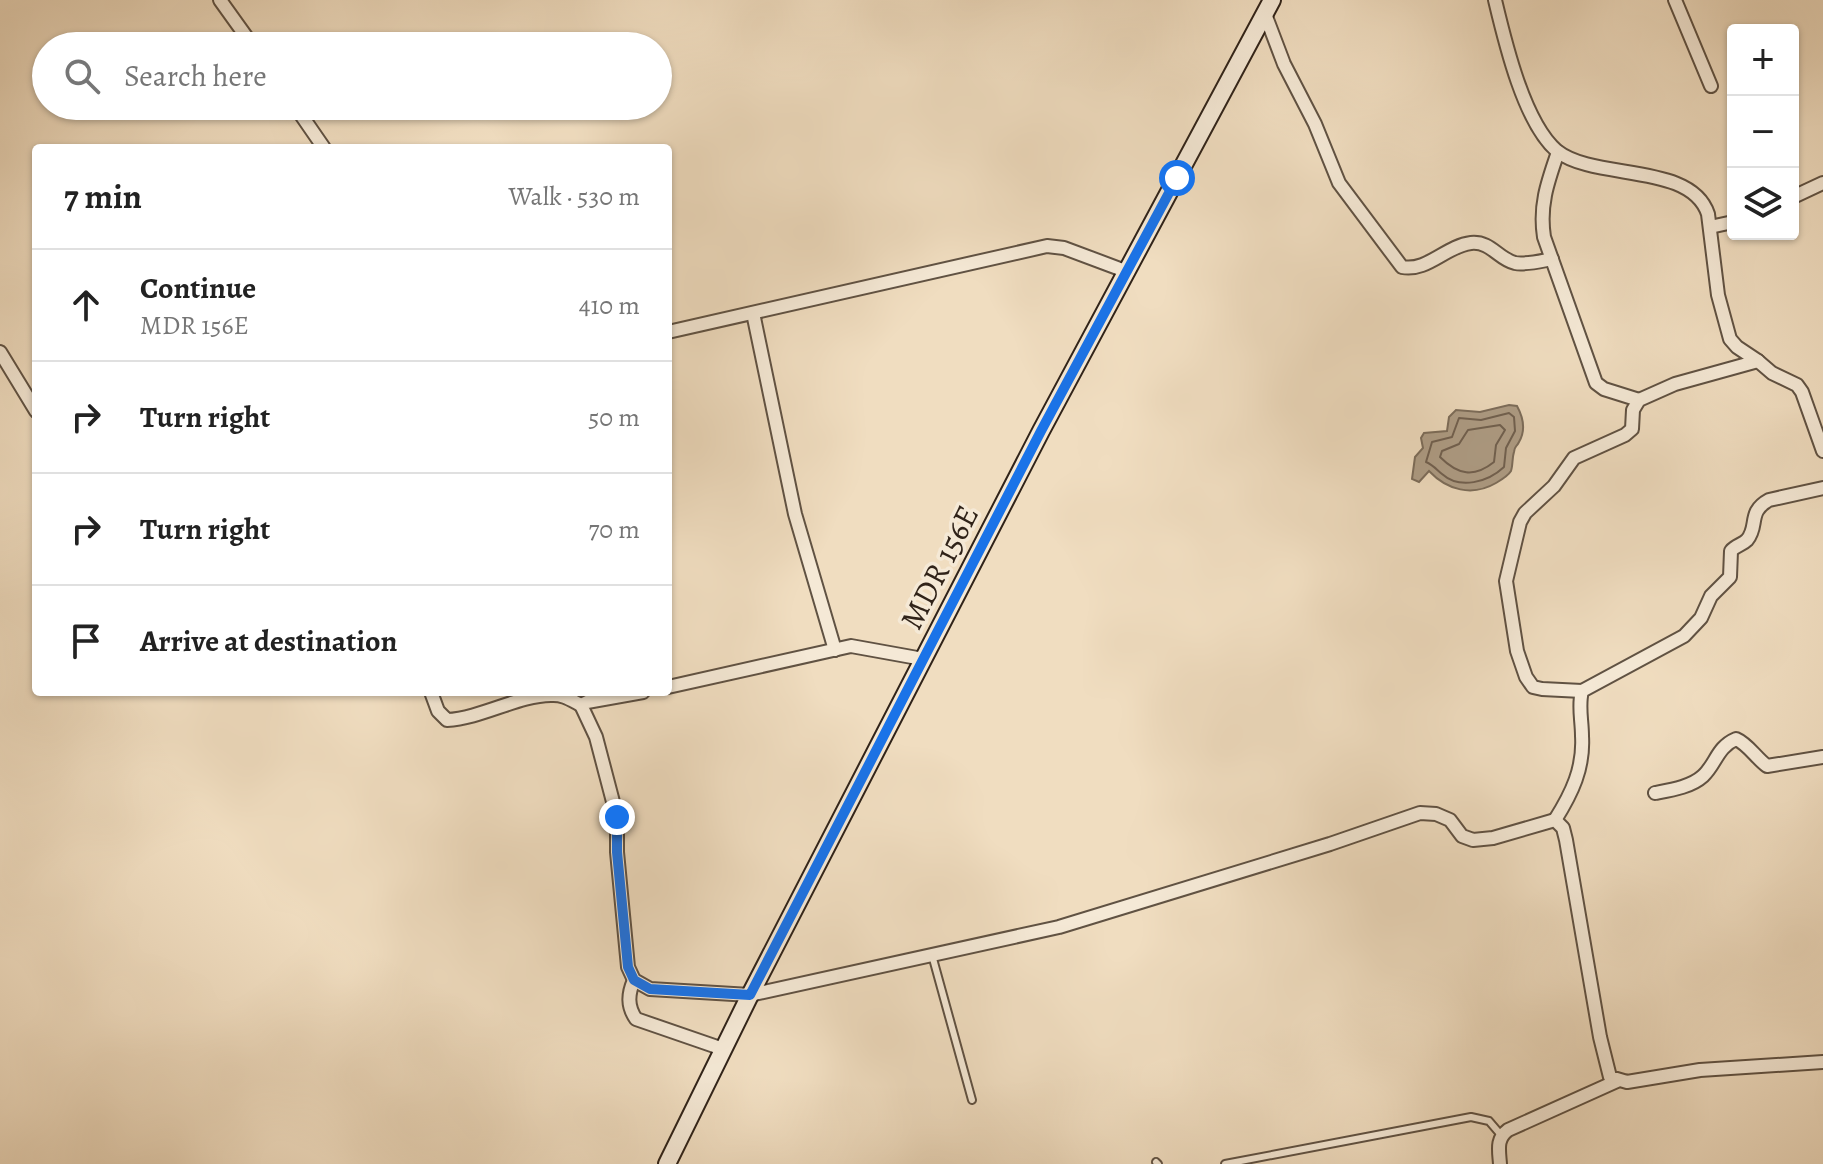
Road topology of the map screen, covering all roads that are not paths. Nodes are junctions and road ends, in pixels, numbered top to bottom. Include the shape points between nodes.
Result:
1 (220, 0) edge
2 (1495, 0) edge
3 (1675, 0) edge
4 (1268, 7) edge
5 (243, 32) edge
6 (1711, 86) dead end
7 (305, 120) edge
8 (321, 144) edge
9 (1558, 152) junction
10 (1823, 183) edge
11 (1799, 194) edge
12 (1727, 223) edge
13 (1710, 227) junction
14 (1552, 259) junction
15 (1128, 272) junction
16 (753, 313) junction
17 (672, 331) edge
18 (0, 352) edge
19 (1758, 361) junction
20 (1639, 400) junction
21 (32, 404) edge
22 (1823, 451) edge
23 (1823, 488) edge
24 (835, 650) junction
25 (923, 659) junction
26 (672, 686) edge
27 (1582, 691) junction
28 (432, 696) edge
29 (543, 696) edge
30 (563, 696) edge
31 (621, 696) edge
32 (581, 705) junction
33 (1823, 757) edge
34 (1655, 793) dead end
35 (1555, 820) junction
36 (932, 955) junction
37 (634, 980) junction
38 (750, 995) junction
39 (723, 1049) junction
40 (1823, 1062) edge
41 (1617, 1081) junction
42 (972, 1100) dead end
43 (1501, 1135) junction
44 (667, 1164) edge
45 (1225, 1164) edge
46 (1500, 1164) edge

1 - 5 street
2 - 9 street via 1529,108
3 - 6 street
4 - 14 street via 1284,64 1339,183 1402,267 1426,264 1472,243 1489,246 1515,263
4 - 15 main road, MDR 156E
7 - 8 street
9 - 13 street via 1585,166 1647,175 1694,192 1704,202
9 - 14 street via 1540,216
10 - 11 street
12 - 13 street
13 - 19 street via 1718,295 1730,339
14 - 20 street via 1596,383
15 - 16 street via 1047,246
15 - 25 main road, MDR 156E
16 - 17 street
16 - 24 street via 795,514
18 - 21 street
19 - 20 street
19 - 22 street via 1797,385
20 - 27 street via 1632,429 1574,458 1525,513 1506,581 1526,677 1533,687
23 - 27 street via 1761,504 1747,540 1731,551 1730,577 1711,596 1695,627
24 - 25 street via 851,646
24 - 26 street
25 - 38 main road, MDR 156E
27 - 35 street via 1580,772
28 - 29 street via 447,720
30 - 32 street
31 - 32 street
32 - 37 street via 596,737 617,817 628,967
33 - 34 street via 1767,766 1736,739 1726,743 1705,775
35 - 36 street via 1473,840 1462,836 1450,820 1420,813 1087,919
35 - 41 street via 1566,840 1606,1069
36 - 38 street
36 - 42 lane
37 - 38 street via 650,989
37 - 39 street via 629,999 636,1019
38 - 39 main road, MDR 156E
39 - 44 main road, MDR 156E
40 - 41 street
41 - 43 street
43 - 45 lane via 1489,1121 1471,1117
43 - 46 street

